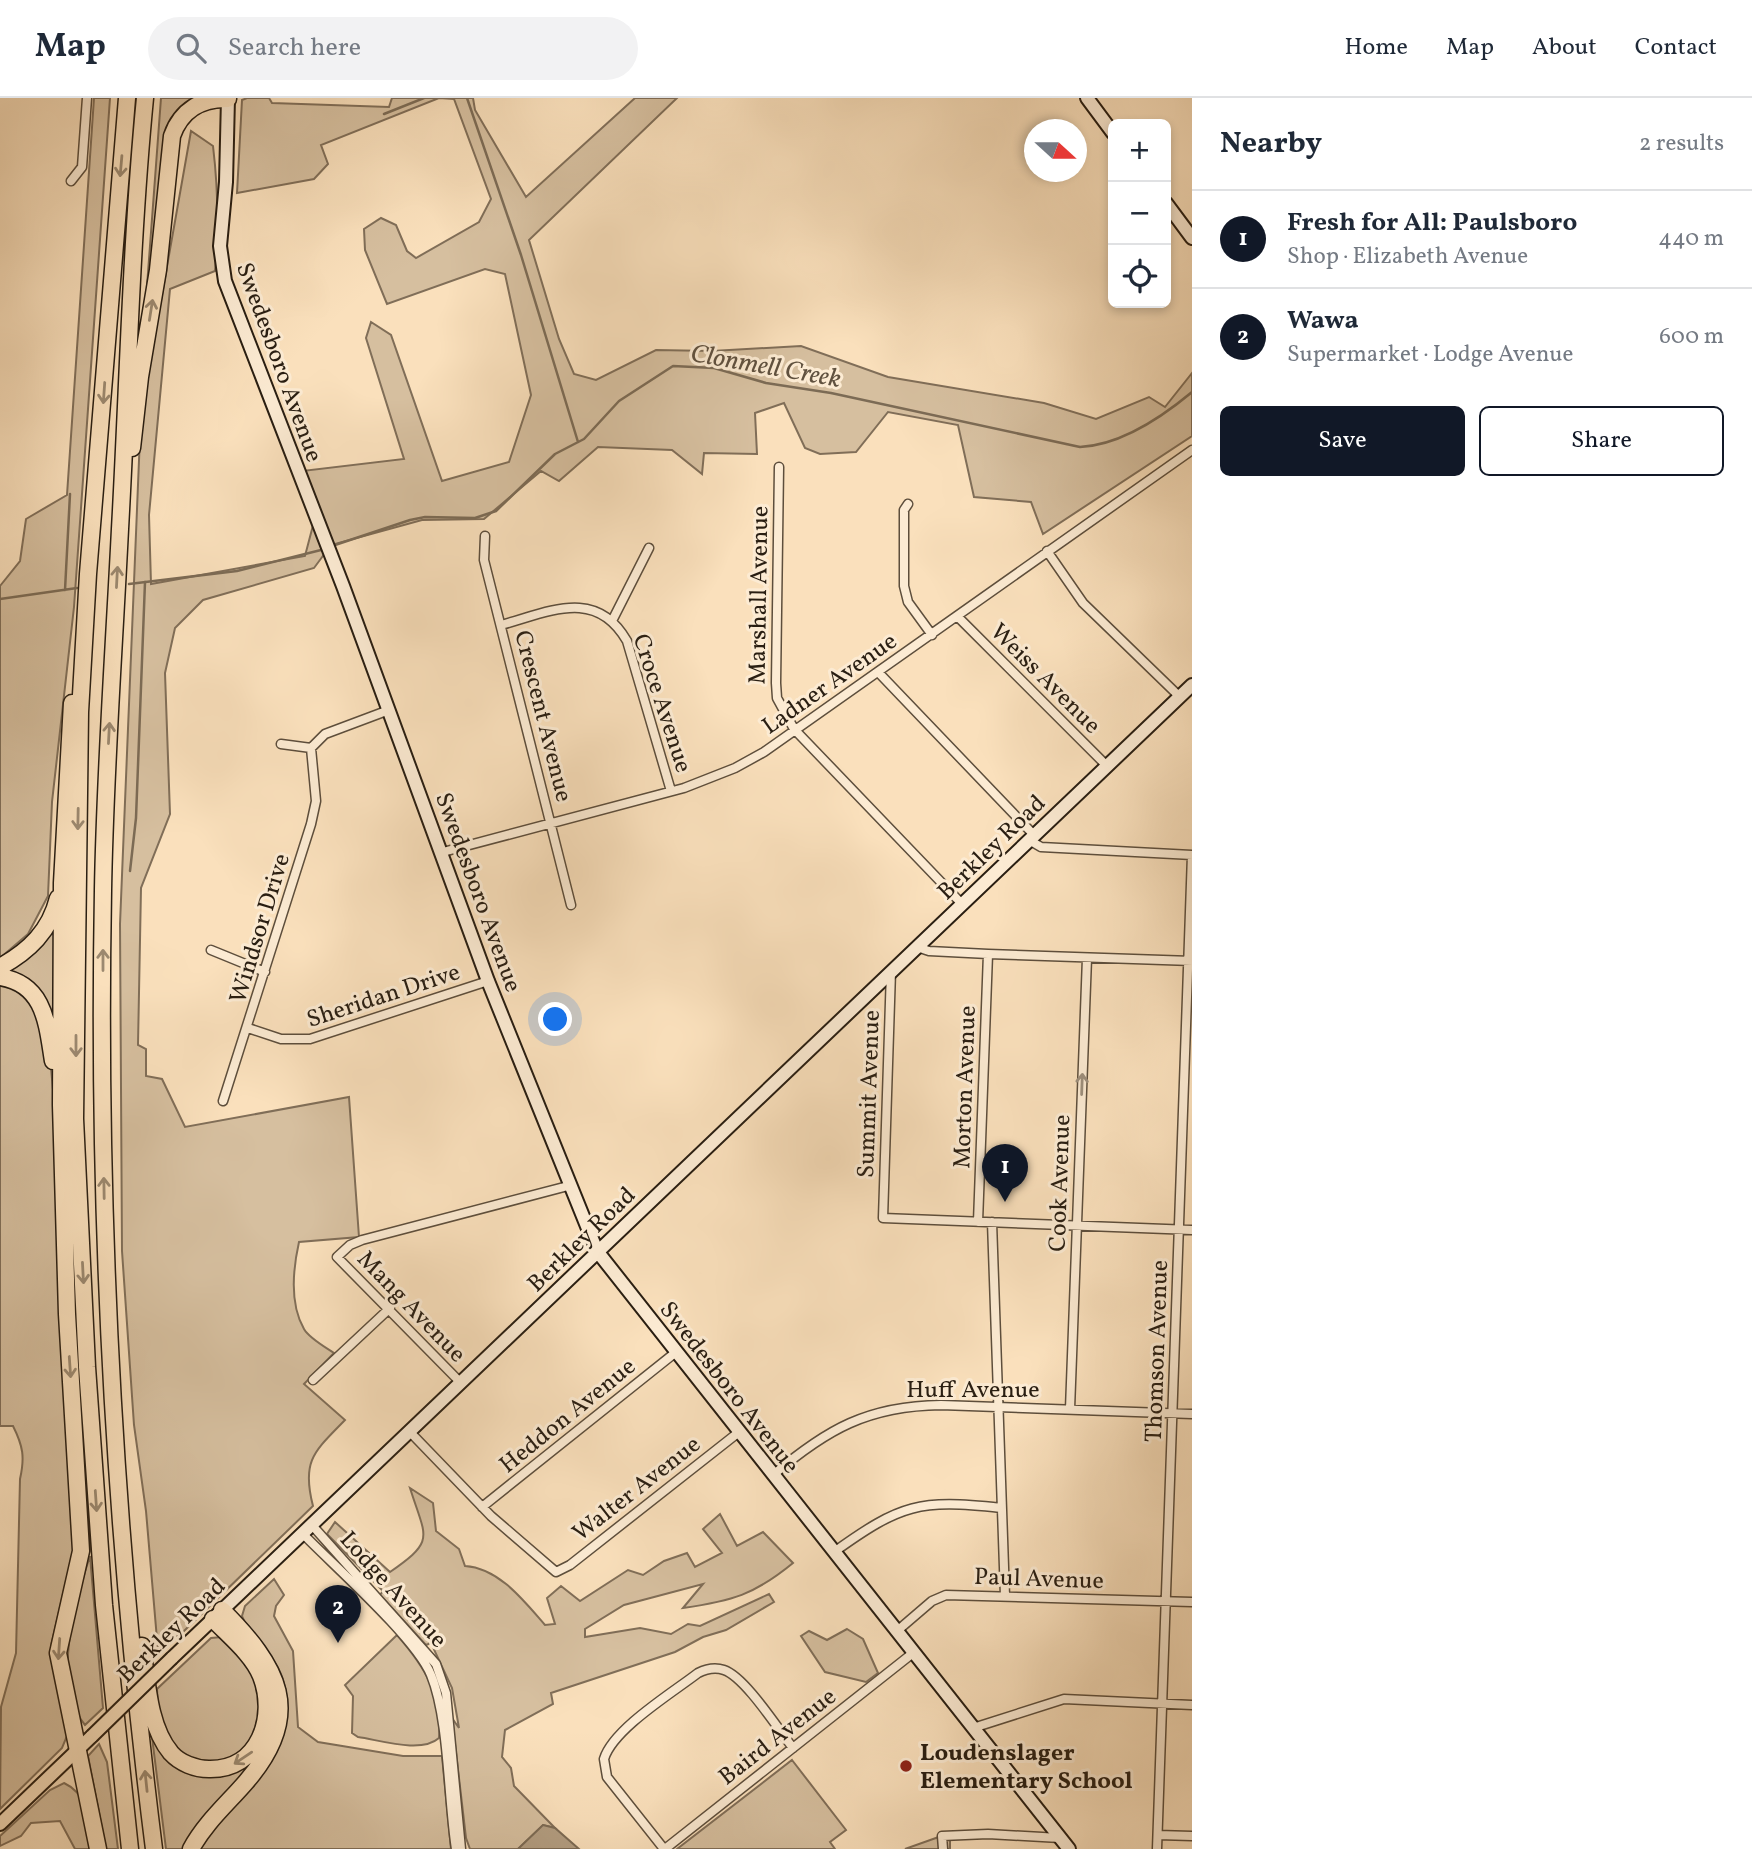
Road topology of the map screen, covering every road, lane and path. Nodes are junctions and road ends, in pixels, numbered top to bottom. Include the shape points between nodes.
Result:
1 (87, 98) edge
2 (127, 98) edge
3 (145, 98) edge
4 (1087, 98) edge
5 (228, 99) edge
6 (1108, 125) edge
7 (71, 181) dead end
8 (1171, 210) edge
9 (1192, 238) edge
10 (1192, 450) edge
11 (779, 467) dead end
12 (908, 504) dead end
13 (120, 523) junction
14 (485, 536) dead end
15 (649, 548) dead end
16 (1047, 551) junction
17 (958, 617) junction
18 (612, 621) junction
19 (501, 625) junction
20 (85, 628) junction
21 (932, 635) junction
22 (878, 672) junction
23 (1192, 685) edge
24 (1180, 697) junction
25 (389, 710) junction
26 (794, 729) junction
27 (281, 744) dead end
28 (311, 748) junction
29 (1107, 766) junction
30 (671, 791) junction
31 (552, 823) junction
32 (1032, 838) junction
33 (443, 852) junction
34 (1192, 855) edge
35 (62, 883) junction
36 (961, 904) junction
37 (572, 905) dead end
38 (917, 947) junction
39 (211, 950) dead end
40 (988, 954) junction
41 (1087, 958) junction
42 (1191, 961) edge
43 (0, 967) edge
44 (891, 971) junction
45 (264, 972) junction
46 (0, 977) edge
47 (488, 981) junction
48 (248, 1028) junction
49 (223, 1101) dead end
50 (61, 1105) junction
51 (568, 1186) junction
52 (978, 1222) junction
53 (992, 1222) junction
54 (1077, 1226) junction
55 (1180, 1229) junction
56 (1192, 1230) edge
57 (106, 1241) junction
58 (597, 1251) junction
59 (390, 1308) junction
60 (676, 1352) junction
61 (313, 1380) dead end
62 (460, 1382) junction
63 (999, 1408) junction
64 (1070, 1409) junction
65 (1173, 1413) junction
66 (1192, 1414) edge
67 (409, 1431) junction
68 (738, 1432) junction
69 (773, 1475) junction
70 (482, 1507) junction
71 (1002, 1508) junction
72 (306, 1529) junction
73 (834, 1552) junction
74 (1005, 1596) junction
75 (1166, 1602) junction
76 (1192, 1602) edge
77 (218, 1614) junction
78 (897, 1631) junction
79 (913, 1653) junction
80 (1162, 1704) junction
81 (1192, 1705) edge
82 (973, 1728) junction
83 (793, 1748) junction
84 (78, 1750) junction
85 (0, 1824) edge
86 (1158, 1835) junction
87 (1192, 1836) edge
88 (1062, 1846) edge
89 (98, 1849) edge
90 (130, 1849) edge
91 (154, 1849) edge
92 (191, 1849) edge
93 (459, 1849) edge
94 (665, 1849) edge
95 (943, 1849) edge
96 (1157, 1849) edge

1 - 7 street via 82,167
2 -> 20 highway
3 - 13 highway
4 - 6 street
13 -> 5 highway via 158,270 172,135 191,108 205,100
5 - 25 street, Swedesboro Avenue via 220,246 223,274
8 - 9 street
10 - 16 street, Ladner Avenue
11 - 26 street, Marshall Avenue via 776,683 777,698
12 - 21 street via 904,510 904,586 908,603
57 -> 13 highway via 103,890
14 - 19 street, Crescent Avenue via 484,560
15 - 18 street
16 - 17 street, Ladner Avenue
16 - 24 street via 1083,603
17 - 21 street, Ladner Avenue
17 - 29 street, Weiss Avenue
18 - 19 street, Croce Avenue via 597,610 576,607
18 - 30 street, Croce Avenue via 627,641
19 - 31 street, Crescent Avenue
20 - 35 highway via 69,720
20 -> 90 highway via 75,1119 104,1605
21 - 22 street, Ladner Avenue
22 - 26 street, Ladner Avenue
22 - 32 street
23 - 24 street, Berkley Road
24 - 29 street, Berkley Road
25 - 28 street via 325,734
25 - 33 street, Swedesboro Avenue
26 - 30 street, Ladner Avenue via 735,768
26 - 36 street, Marshall Avenue
27 - 28 street
28 - 45 street, Windsor Drive via 314,812
29 - 32 street, Berkley Road
30 - 31 street, Ladner Avenue
31 - 33 street, Ladner Avenue
31 - 37 street, Crescent Avenue
32 - 34 street via 1041,846
32 - 36 street, Berkley Road
33 - 47 street, Swedesboro Avenue
34 - 42 street, Thomson Avenue
35 - 43 highway via 46,928 31,947
35 - 50 highway
36 - 38 street, Berkley Road
38 - 40 street
38 - 44 street, Berkley Road
39 - 45 street
40 - 41 street
40 - 52 street, Morton Avenue
41 - 42 street
54 -> 41 street, Cook Avenue
42 - 55 street, Thomson Avenue
44 - 52 street, Summit Avenue via 883,1218
44 - 58 street, Berkley Road
45 - 48 street, Windsor Drive
46 - 50 highway via 31,990 44,1009
47 - 48 street, Sheridan Drive via 310,1039 281,1039
47 - 51 street, Swedesboro Avenue
48 - 49 street, Windsor Drive
50 -> 84 highway via 81,1551 58,1653
51 - 58 street, Swedesboro Avenue
51 - 59 street, Mang Avenue via 350,1245 337,1257
52 - 53 street
53 - 54 street
53 - 63 street
54 - 55 street
54 - 64 street, Cook Avenue
55 - 56 street
55 - 65 street, Thomson Avenue
77 -> 57 highway via 254,1663 267,1704 264,1730 253,1751 237,1764 209,1769 172,1755 160,1737 149,1694 134,1583 114,1259
91 -> 57 highway via 127,1595
58 - 60 street, Swedesboro Avenue
58 - 62 street, Berkley Road
59 - 61 street
59 - 62 street, Mang Avenue
60 - 68 street, Swedesboro Avenue
60 - 70 street, Heddon Avenue
62 - 67 street, Berkley Road
63 - 64 street, Huff Avenue
63 - 69 street, Huff Avenue via 929,1405 875,1412 832,1431
63 - 71 street
64 - 65 street, Huff Avenue
65 - 66 street, Huff Avenue
65 - 75 street, Thomson Avenue
67 - 70 street
67 - 72 street, Berkley Road
68 - 69 street, Swedesboro Avenue
68 - 70 street, Walter Avenue via 556,1572
69 - 73 street, Swedesboro Avenue
71 - 73 street via 950,1504 901,1509
71 - 74 street
72 - 77 street, Berkley Road
72 - 93 street, Lodge Avenue via 428,1669
73 - 78 street, Swedesboro Avenue
74 - 75 street, Paul Avenue
74 - 78 street, Paul Avenue via 946,1595
75 - 76 street, Paul Avenue
75 - 80 street, Thomson Avenue
77 - 84 main road, Berkley Road, bridge
77 - 92 highway via 273,1671 278,1719 258,1768
78 - 79 street, Swedesboro Avenue
79 - 82 street, Swedesboro Avenue
79 - 83 street, Baird Avenue
80 - 81 street
80 - 82 street via 1064,1699
80 - 86 street, Thomson Avenue
82 - 88 street, Swedesboro Avenue
83 - 94 street, Baird Avenue
83 - 94 street via 738,1680 723,1670 705,1670 658,1704 615,1739 604,1759 607,1777
84 - 85 main road, Berkley Road
84 - 89 highway
86 - 87 street
86 - 96 street, Thomson Avenue
88 - 95 street via 988,1834 942,1836

